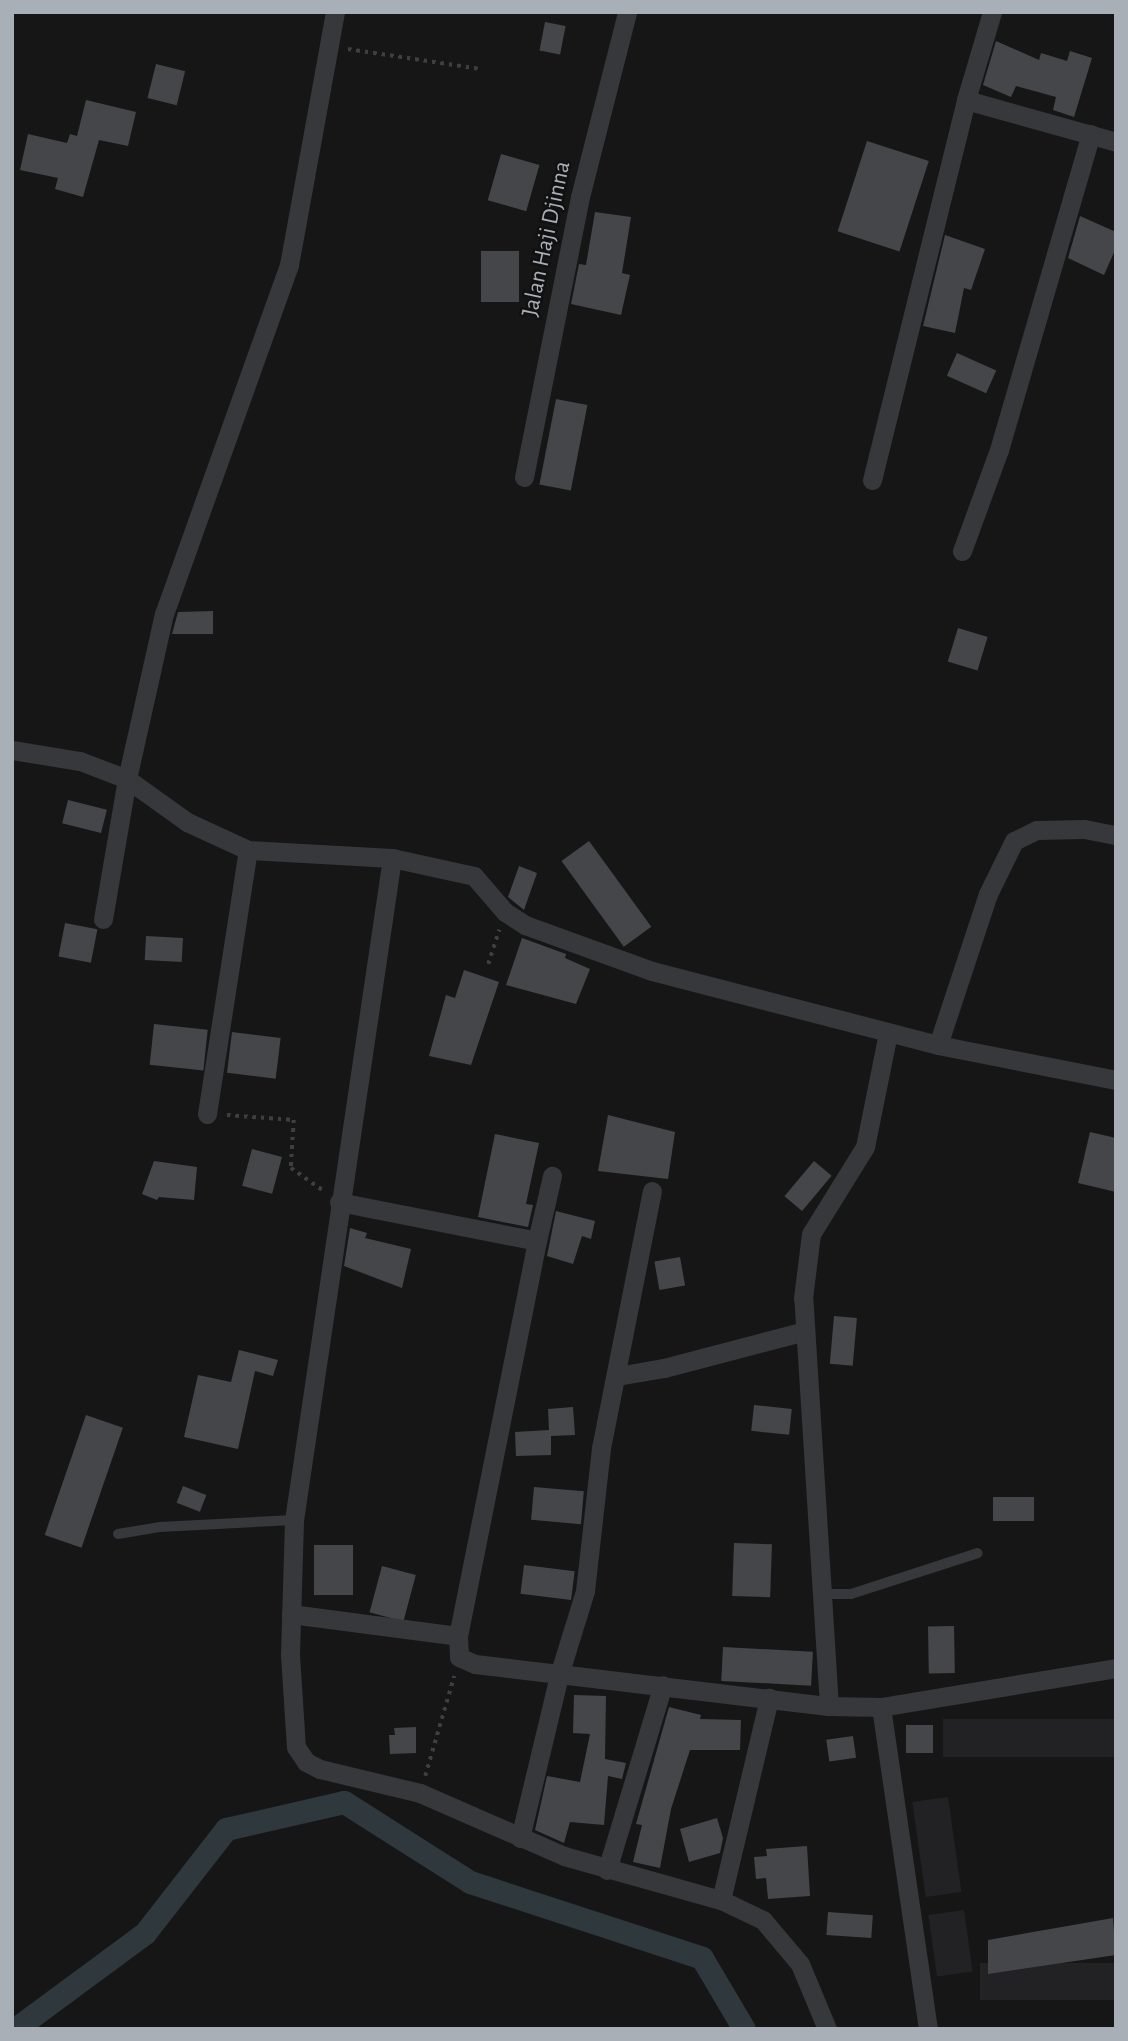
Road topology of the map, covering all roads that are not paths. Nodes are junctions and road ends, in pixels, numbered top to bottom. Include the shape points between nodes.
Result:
1 (335, 12) edge
2 (627, 12) edge
3 (992, 12) edge
4 (966, 100) junction
5 (1091, 134) junction
6 (1116, 142) edge
7 (524, 477) dead end
8 (872, 480) dead end
9 (962, 551) dead end
10 (12, 750) edge
11 (127, 779) junction
12 (1116, 835) edge
13 (248, 850) junction
14 (392, 858) junction
15 (103, 919) dead end
16 (888, 1033) junction
17 (938, 1045) junction
18 (1116, 1080) edge
19 (207, 1114) road end
20 (552, 1176) dead end
21 (652, 1191) dead end
22 (340, 1202) junction
23 (537, 1241) junction
24 (805, 1331) junction
25 (617, 1376) junction
26 (294, 1520) junction
27 (118, 1535) dead end
28 (978, 1553) dead end
29 (821, 1594) junction
30 (292, 1614) junction
31 (458, 1636) junction
32 (1116, 1668) edge
33 (559, 1675) junction
34 (663, 1685) junction
35 (768, 1698) junction
36 (829, 1706) junction
37 (881, 1707) junction
38 (520, 1838) junction
39 (607, 1870) junction
40 (721, 1900) junction
41 (827, 2029) edge
42 (928, 2029) edge

1 - 11 street via 289,265 164,614
2 - 7 street, Jalan Haji Djinna via 580,197
3 - 4 street
4 - 5 street
4 - 8 street
5 - 6 street
5 - 9 street via 999,450
10 - 11 street via 80,761
11 - 13 street via 187,822
11 - 15 street
12 - 17 street via 1084,829 1037,830 1014,841 988,894
13 - 14 street
13 - 19 street
14 - 16 street via 474,876 505,912 560,941 652,971
14 - 22 street
16 - 17 street
16 - 24 street via 865,1147 811,1234 803,1298
17 - 18 street
20 - 23 street
21 - 25 street
22 - 23 street
22 - 26 street
23 - 31 street
24 - 25 street
24 - 29 street
25 - 33 street via 601,1448 585,1591
26 - 27 lane via 160,1527
26 - 30 street
28 - 29 lane via 850,1594
29 - 36 street
30 - 31 street
30 - 38 street via 292,1726 296,1747 306,1762 420,1793
31 - 33 street via 459,1657 475,1664
32 - 37 street
33 - 34 street
33 - 38 street
34 - 35 street
34 - 39 street
35 - 36 street
35 - 40 street
36 - 37 street
37 - 42 street
38 - 39 street
39 - 40 street
40 - 41 street via 763,1920 783,1939 800,1964

